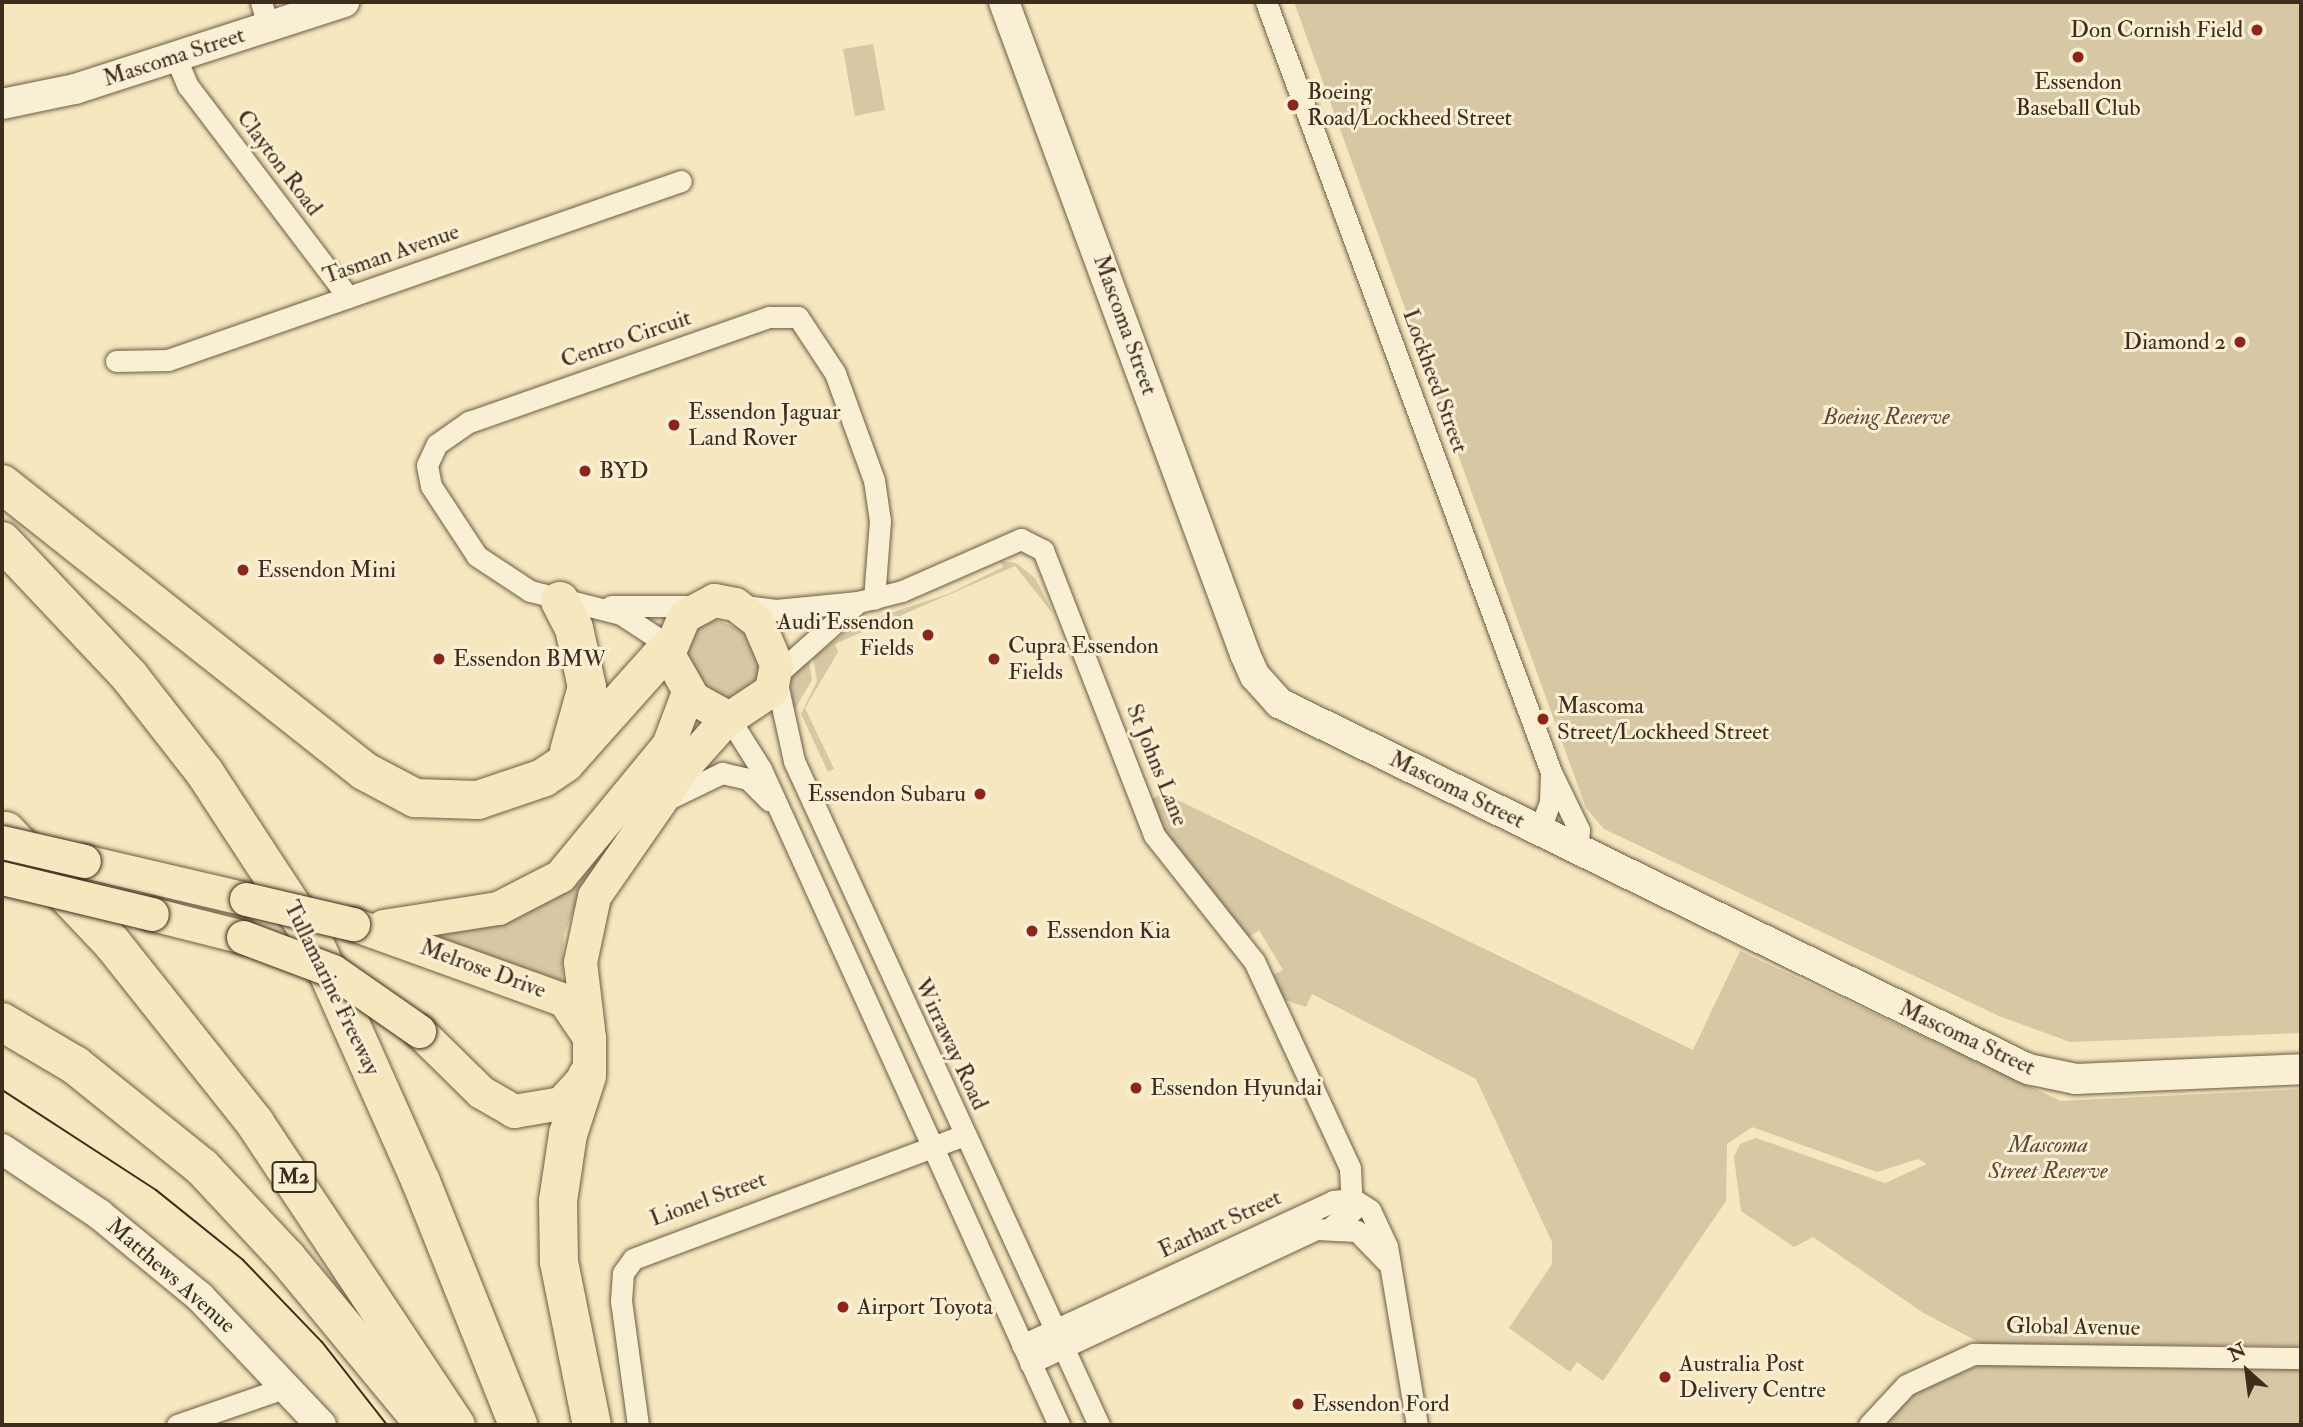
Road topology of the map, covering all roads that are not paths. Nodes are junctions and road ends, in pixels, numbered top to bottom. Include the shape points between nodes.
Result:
1 (344, 2) edge
2 (1004, 2) edge
3 (1022, 2) edge
4 (1268, 4) edge
5 (265, 13) edge
6 (1022, 41) junction
7 (176, 56) junction
8 (2, 104) edge
9 (681, 181) dead end
10 (348, 297) junction
11 (116, 361) dead end
12 (2, 484) edge
13 (2, 541) edge
14 (866, 601) junction
15 (578, 604) junction
16 (735, 604) junction
17 (695, 606) junction
18 (668, 647) junction
19 (776, 677) junction
20 (688, 692) junction
21 (728, 718) junction
22 (565, 763) junction
23 (1551, 772) junction
24 (650, 814) junction
25 (781, 815) junction
26 (2, 826) edge
27 (1539, 831) junction
28 (2, 842) edge
29 (1577, 848) junction
30 (2, 878) edge
31 (353, 924) junction
32 (873, 938) junction
33 (842, 952) junction
34 (2, 1022) edge
35 (589, 1060) junction
36 (2301, 1069) edge
37 (964, 1135) junction
38 (2, 1149) edge
39 (932, 1150) junction
40 (1353, 1199) junction
41 (1332, 1226) junction
42 (1277, 1237) junction
43 (1395, 1283) junction
44 (1059, 1339) junction
45 (1026, 1354) junction
46 (2301, 1358) edge
47 (287, 1387) junction
48 (177, 1425) edge
49 (321, 1425) edge
50 (425, 1425) edge
51 (456, 1425) edge
52 (518, 1425) edge
53 (592, 1425) edge
54 (638, 1425) edge
55 (1059, 1425) edge
56 (1099, 1425) edge
57 (1417, 1425) edge
58 (1868, 1425) edge

1 - 5 main road, Mascoma Street
2 - 6 main road, Mascoma Street
3 - 6 main road, Mascoma Street
4 - 23 street, Lockheed Street
5 - 7 main road, Mascoma Street
6 - 27 main road, Mascoma Street via 1255,676 1301,716
7 - 8 main road, Mascoma Street via 75,89
7 - 10 street, Clayton Road via 188,86
9 - 10 street, Tasman Avenue
10 - 11 street, Tasman Avenue via 168,360
12 - 22 highway via 389,787 440,803 478,800 525,788
13 - 52 highway, Tullamarine Freeway via 130,677 205,773 311,935 422,1182
14 - 15 street, Centro Circuit via 880,521 874,480 824,351 807,323 784,313 469,422 437,444 429,477 457,533 494,569
14 - 16 street, St Johns Lane via 776,610
14 - 19 street, St Johns Lane
14 - 40 street, St Johns Lane via 1016,540 1031,541 1053,568 1154,835 1254,961 1350,1168
15 - 17 street, Centro Circuit
15 - 18 street, Centro Circuit via 638,622
15 - 22 highway via 574,628 587,687
16 - 17 main road via 714,600
16 - 19 main road via 765,632
17 - 18 main road
18 - 20 main road
18 - 22 highway
19 - 21 main road via 760,701
19 - 32 street, Wirraway Road via 794,761
20 - 21 main road
20 - 31 main road via 668,745 561,876 525,897 471,916 390,927
21 - 24 main road
21 - 25 street via 756,758
23 - 27 street, Lockheed Street via 1550,802
23 - 29 street, Lockheed Street via 1579,830
24 - 25 street via 694,783 722,773 748,779
24 - 35 main road via 607,873 587,916 580,978
25 - 33 street
26 - 51 highway, M2 via 112,943 255,1123
27 - 29 main road, Mascoma Street
28 - 31 main road, Melrose Drive, bridge
29 - 36 main road, Mascoma Street via 2049,1076
30 - 35 main road, bridge via 243,937 333,971 419,1031 481,1092 514,1111 561,1103
31 - 35 main road, Melrose Drive via 555,995 577,1014
32 - 33 street
32 - 37 street, Wirraway Road
33 - 39 street
34 - 50 highway via 75,1065 202,1167 287,1258
35 - 53 highway via 569,1134 558,1201 561,1273
37 - 39 street, Lionel Street
37 - 44 street, Wirraway Road
38 - 47 main road, Matthews Avenue via 160,1263
39 - 45 street
39 - 54 street, Lionel Street via 651,1248 627,1265 621,1310
40 - 41 street via 1349,1216
40 - 42 street, Earhart Street via 1336,1200
40 - 43 street via 1377,1219
41 - 42 street, Earhart Street
41 - 43 street via 1372,1242
42 - 44 street, Earhart Street
43 - 57 street
44 - 45 street, Earhart Street
44 - 56 street, Wirraway Road
45 - 55 street
46 - 58 street, Global Avenue via 1985,1353 1924,1374
47 - 48 street
47 - 49 main road, Matthews Avenue

